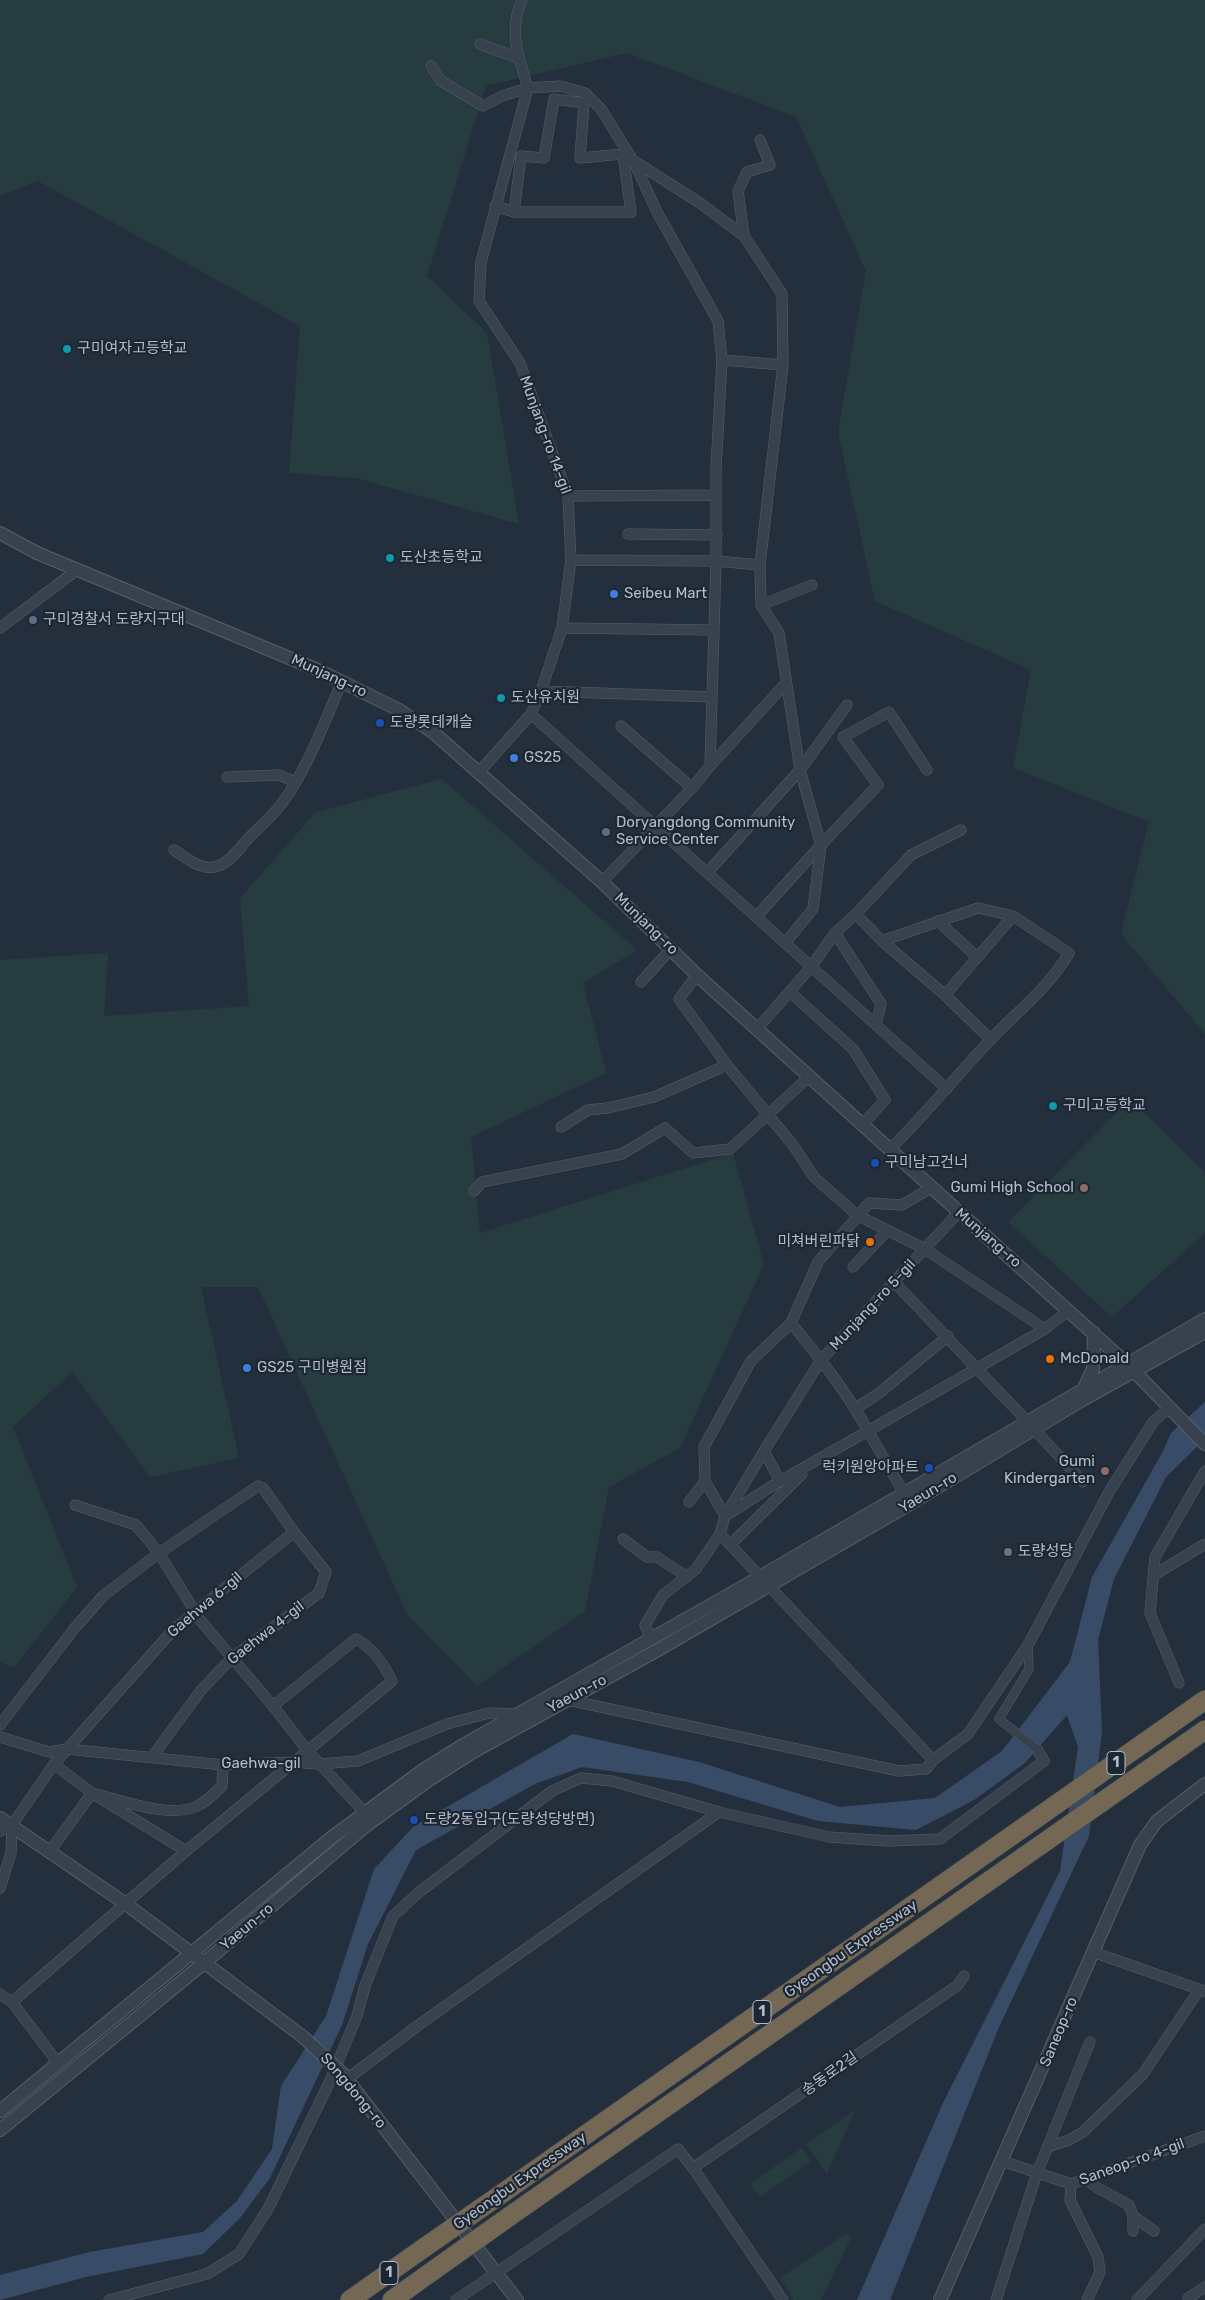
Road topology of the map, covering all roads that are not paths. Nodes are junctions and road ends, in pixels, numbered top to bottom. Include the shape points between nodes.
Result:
1 (522, 0) edge
2 (480, 44) dead end
3 (518, 58) junction
4 (431, 66) dead end
5 (528, 88) junction
6 (760, 140) dead end
7 (623, 154) junction
8 (635, 164) junction
9 (495, 206) junction
10 (514, 212) junction
11 (744, 236) junction
12 (722, 360) junction
13 (783, 365) junction
14 (716, 495) junction
15 (568, 496) junction
16 (0, 533) edge
17 (628, 534) dead end
18 (717, 535) junction
19 (571, 560) junction
20 (716, 561) junction
21 (760, 565) junction
22 (78, 569) junction
23 (812, 585) dead end
24 (761, 605) junction
25 (0, 628) edge
26 (562, 628) junction
27 (713, 630) junction
28 (342, 682) junction
29 (786, 683) junction
30 (541, 691) junction
31 (712, 697) junction
32 (847, 705) dead end
33 (530, 714) junction
34 (835, 723) junction
35 (621, 726) dead end
36 (843, 737) junction
37 (710, 766) junction
38 (800, 770) junction
39 (927, 770) dead end
40 (479, 772) junction
41 (227, 777) dead end
42 (295, 782) junction
43 (692, 788) junction
44 (654, 826) junction
45 (961, 830) dead end
46 (821, 845) junction
47 (174, 850) dead end
48 (707, 873) junction
49 (602, 882) junction
50 (856, 914) junction
51 (1013, 916) junction
52 (756, 917) junction
53 (938, 921) junction
54 (835, 933) junction
55 (882, 941) junction
56 (785, 943) junction
57 (672, 949) junction
58 (977, 956) junction
59 (811, 966) junction
60 (697, 975) junction
61 (641, 982) dead end
62 (790, 992) junction
63 (946, 996) junction
64 (876, 1026) junction
65 (757, 1029) junction
66 (991, 1040) junction
67 (727, 1065) junction
68 (810, 1076) junction
69 (946, 1089) junction
70 (769, 1115) junction
71 (863, 1124) junction
72 (561, 1126) dead end
73 (890, 1149) junction
74 (931, 1188) junction
75 (474, 1191) dead end
76 (959, 1212) junction
77 (857, 1215) junction
78 (888, 1230) junction
79 (925, 1249) junction
80 (853, 1266) dead end
81 (894, 1282) junction
82 (1069, 1310) junction
83 (1205, 1319) edge
84 (791, 1323) junction
85 (1045, 1329) junction
86 (1205, 1332) edge
87 (1094, 1333) junction
88 (948, 1336) junction
89 (821, 1360) junction
90 (1131, 1367) junction
91 (978, 1368) junction
92 (1083, 1389) junction
93 (1170, 1407) junction
94 (856, 1408) junction
95 (1031, 1425) junction
96 (868, 1432) junction
97 (1205, 1444) edge
98 (764, 1451) junction
99 (810, 1466) junction
100 (1205, 1471) edge
101 (705, 1481) junction
102 (780, 1481) junction
103 (1083, 1482) dead end
104 (904, 1493) junction
105 (689, 1502) dead end
106 (75, 1505) dead end
107 (725, 1516) junction
108 (294, 1532) junction
109 (720, 1534) junction
110 (623, 1538) dead end
111 (1205, 1544) edge
112 (730, 1545) junction
113 (159, 1553) junction
114 (1154, 1575) junction
115 (687, 1577) junction
116 (763, 1582) junction
117 (194, 1612) junction
118 (651, 1638) junction
119 (1028, 1646) junction
120 (232, 1658) junction
121 (1179, 1683) dead end
122 (568, 1700) junction
123 (1205, 1700) edge
124 (273, 1706) junction
125 (516, 1714) junction
126 (0, 1725) edge
127 (1205, 1730) edge
128 (0, 1737) edge
129 (67, 1749) junction
130 (1038, 1749) joint
131 (307, 1750) junction
132 (152, 1757) junction
133 (932, 1760) junction
134 (293, 1762) junction
135 (54, 1764) junction
136 (319, 1764) junction
137 (223, 1765) junction
138 (1205, 1784) edge
139 (92, 1794) junction
140 (719, 1812) junction
141 (365, 1813) junction
142 (0, 1818) edge
143 (12, 1824) junction
144 (0, 1831) edge
145 (50, 1851) junction
146 (186, 1851) junction
147 (0, 1888) edge
148 (126, 1904) junction
149 (1093, 1952) junction
150 (192, 1953) junction
151 (204, 1963) junction
152 (964, 1976) dead end
153 (1202, 1991) edge
154 (0, 1994) edge
155 (12, 2002) junction
156 (1090, 2042) dead end
157 (58, 2063) junction
158 (345, 2076) junction
159 (0, 2111) edge
160 (0, 2130) edge
161 (1205, 2136) edge
162 (1048, 2147) junction
163 (1002, 2161) junction
164 (693, 2168) junction
165 (1037, 2173) junction
166 (1086, 2179) junction
167 (1071, 2184) junction
168 (1133, 2216) junction
169 (1205, 2229) edge
170 (1133, 2231) dead end
171 (1154, 2231) dead end
172 (497, 2272) junction
173 (1205, 2287) edge
174 (1188, 2298) dead end
175 (109, 2300) edge
176 (350, 2300) edge
177 (392, 2300) edge
178 (456, 2300) edge
179 (517, 2300) edge
180 (783, 2300) edge
181 (940, 2300) edge
182 (996, 2300) edge
183 (1087, 2300) edge
184 (1137, 2300) edge

1 - 3 street via 514,26
2 - 3 street
3 - 5 street
4 - 5 street via 441,81 483,106
5 - 8 street via 560,86 586,93 601,109
5 - 9 street, Munjang-ro 14-gil
6 - 11 street via 770,165 747,172 738,191
7 - 8 street
7 - 10 street via 631,212
7 - 10 street via 580,158 584,103 554,99 544,158 521,156
8 - 11 street via 700,203
8 - 12 street via 657,212 718,321
9 - 10 street
9 - 15 street, Munjang-ro 14-gil via 480,262 479,301 520,363
11 - 13 street via 782,294
12 - 13 street
12 - 14 street
13 - 21 street
14 - 15 street
14 - 18 street
15 - 19 street, Munjang-ro 14-gil
16 - 22 street, Munjang-ro via 37,553
17 - 18 street
18 - 20 street
19 - 20 street
19 - 26 street, Munjang-ro 14-gil
20 - 21 street
20 - 27 street
21 - 24 street
22 - 25 street
22 - 28 street, Munjang-ro via 283,654
23 - 24 street
24 - 29 street via 780,633
26 - 27 street
26 - 30 street, Munjang-ro 14-gil
27 - 31 street
28 - 40 street, Munjang-ro via 399,710 434,733
28 - 42 street via 314,748
29 - 37 street
29 - 38 street
30 - 31 street
30 - 33 street, Munjang-ro 14-gil
31 - 37 street
32 - 34 street
33 - 40 street, Munjang-ro 14-gil
33 - 44 street
34 - 36 street
34 - 38 street
35 - 43 street
36 - 39 street via 889,712
36 - 46 street via 878,785
37 - 43 street
38 - 46 street
38 - 48 street
40 - 49 street, Munjang-ro
41 - 42 street via 279,775
42 - 47 street via 282,803 219,866 199,866
43 - 44 street
44 - 48 street
44 - 49 street
45 - 50 street via 911,856
46 - 52 street
46 - 56 street via 813,909
48 - 52 street
49 - 57 street, Munjang-ro
50 - 54 street
50 - 55 street
51 - 53 street via 978,908
51 - 58 street
51 - 66 street via 1069,953 1059,970
52 - 56 street
53 - 55 street
53 - 58 street
54 - 59 street
54 - 64 street via 881,1004
55 - 63 street
56 - 59 street
57 - 60 street, Munjang-ro
57 - 61 street
58 - 63 street
59 - 62 street
59 - 64 street
60 - 65 street, Munjang-ro
60 - 67 street via 679,999
62 - 65 street
62 - 71 street via 853,1049 884,1100
63 - 66 street
64 - 69 street
65 - 68 street, Munjang-ro
66 - 69 street
67 - 70 street
67 - 72 street via 654,1097 588,1110
68 - 70 street
68 - 71 street, Munjang-ro
69 - 73 street
70 - 75 street via 730,1149 692,1153 665,1128 622,1154 482,1182
70 - 77 street via 814,1177
71 - 73 street, Munjang-ro
73 - 74 street, Munjang-ro
74 - 76 street, Munjang-ro
74 - 77 street via 902,1205 869,1203
76 - 79 street, Munjang-ro 5-gil
76 - 82 street, Munjang-ro
77 - 78 street
77 - 84 street via 818,1262
78 - 79 street
78 - 80 street
79 - 81 street, Munjang-ro 5-gil
79 - 85 street
81 - 88 street
81 - 89 street, Munjang-ro 5-gil
82 - 85 street
82 - 87 street, Munjang-ro
83 - 90 street, Yaeun-ro
84 - 89 street
84 - 101 street via 751,1361 704,1447
85 - 91 street
86 - 90 street, Yaeun-ro
87 - 90 street, Munjang-ro
87 - 92 street via 1093,1369
88 - 91 street
88 - 94 street via 878,1394
89 - 94 street
89 - 98 street, Munjang-ro 5-gil
90 - 92 street, Yaeun-ro
90 - 93 street, Munjang-ro
90 - 95 street, Yaeun-ro
91 - 95 street
91 - 96 street
92 - 95 street, Yaeun-ro
93 - 97 street, Munjang-ro
93 - 119 street via 1153,1422 1109,1492
94 - 96 street
95 - 103 street
95 - 104 street, Yaeun-ro
95 - 116 street, Yaeun-ro
96 - 99 street
96 - 104 street
98 - 102 street
98 - 107 street, Munjang-ro 5-gil
99 - 102 street
99 - 112 street
100 - 114 street via 1156,1557
101 - 105 street
101 - 107 street
102 - 107 street
104 - 116 street, Yaeun-ro
106 - 113 street via 136,1525
107 - 109 street, Munjang-ro 5-gil
108 - 113 street via 261,1487
108 - 117 street, Gaehwa 6-gil
108 - 120 street, Gaehwa 4-gil via 326,1572 319,1593
109 - 112 street
109 - 115 street, Munjang-ro 5-gil
110 - 115 street via 647,1557 657,1557
111 - 114 street
112 - 116 street
113 - 117 street
113 - 126 street via 104,1596 74,1629
114 - 121 street via 1150,1613
115 - 118 street, Munjang-ro 5-gil via 663,1595 645,1625
116 - 118 street, Yaeun-ro
116 - 122 street, Yaeun-ro
116 - 133 street
117 - 120 street
117 - 129 street, Gaehwa 6-gil via 173,1630
118 - 125 street, Yaeun-ro
119 - 130 street via 1028,1669 999,1719
119 - 133 street via 968,1734
120 - 124 street
120 - 132 street, Gaehwa 4-gil via 202,1689
122 - 133 street via 899,1771 926,1769
122 - 151 street, Yaeun-ro via 473,1752 390,1808
123 - 176 highway, Gyeongbu Expressway / 1, bridge
124 - 131 street
124 - 131 street via 356,1639 386,1667 392,1681
125 - 136 street, Gaehwa-gil via 489,1713 447,1724 358,1761
125 - 141 street, Yaeun-ro via 423,1770
127 - 177 highway, Gyeongbu Expressway / 1, bridge
128 - 129 street, Gaehwa-gil via 49,1752
129 - 132 street, Gaehwa-gil
129 - 135 street
130 - 140 street via 1044,1761 940,1838 889,1841 829,1837
131 - 134 street
131 - 136 street
132 - 137 street, Gaehwa-gil
134 - 136 street, Gaehwa-gil
134 - 137 street, Gaehwa-gil
134 - 146 street
135 - 139 street
135 - 143 street
136 - 141 street
137 - 139 street via 222,1786 196,1807 183,1811 170,1812
138 - 149 street, Saneop-ro via 1148,1830
139 - 145 street
139 - 146 street
140 - 158 street
140 - 175 street via 612,1781 581,1778 552,1791 418,1893 393,1916 330,2081 268,2209 239,2254 207,2274
141 - 150 street, Yaeun-ro
142 - 143 street, Songdong-ro
143 - 144 street
143 - 145 street, Songdong-ro
143 - 147 street via 11,1853
145 - 148 street, Songdong-ro
146 - 148 street
148 - 150 street, Songdong-ro
148 - 155 street
149 - 153 street
149 - 163 street, Saneop-ro
150 - 151 street, Songdong-ro
150 - 157 street, Yaeun-ro
151 - 158 street, Songdong-ro, bridge via 302,2036
151 - 160 street, Yaeun-ro
152 - 164 street, 송동로2길 via 958,1985
153 - 162 street via 1143,2074 1083,2132
154 - 155 street
155 - 157 street
156 - 162 street
157 - 159 street, Yaeun-ro
158 - 172 street, Songdong-ro
161 - 166 street, Saneop-ro 4-gil
162 - 165 street
163 - 165 street, Saneop-ro 4-gil
163 - 181 street, Saneop-ro
164 - 172 street via 678,2149
164 - 180 street
165 - 167 street, Saneop-ro 4-gil
165 - 182 street
166 - 167 street, Saneop-ro 4-gil
166 - 168 street via 1129,2205
167 - 183 street via 1070,2200 1098,2257 1100,2272
168 - 170 street
168 - 171 street
169 - 184 street
172 - 178 street
172 - 179 street, Songdong-ro
173 - 174 street

